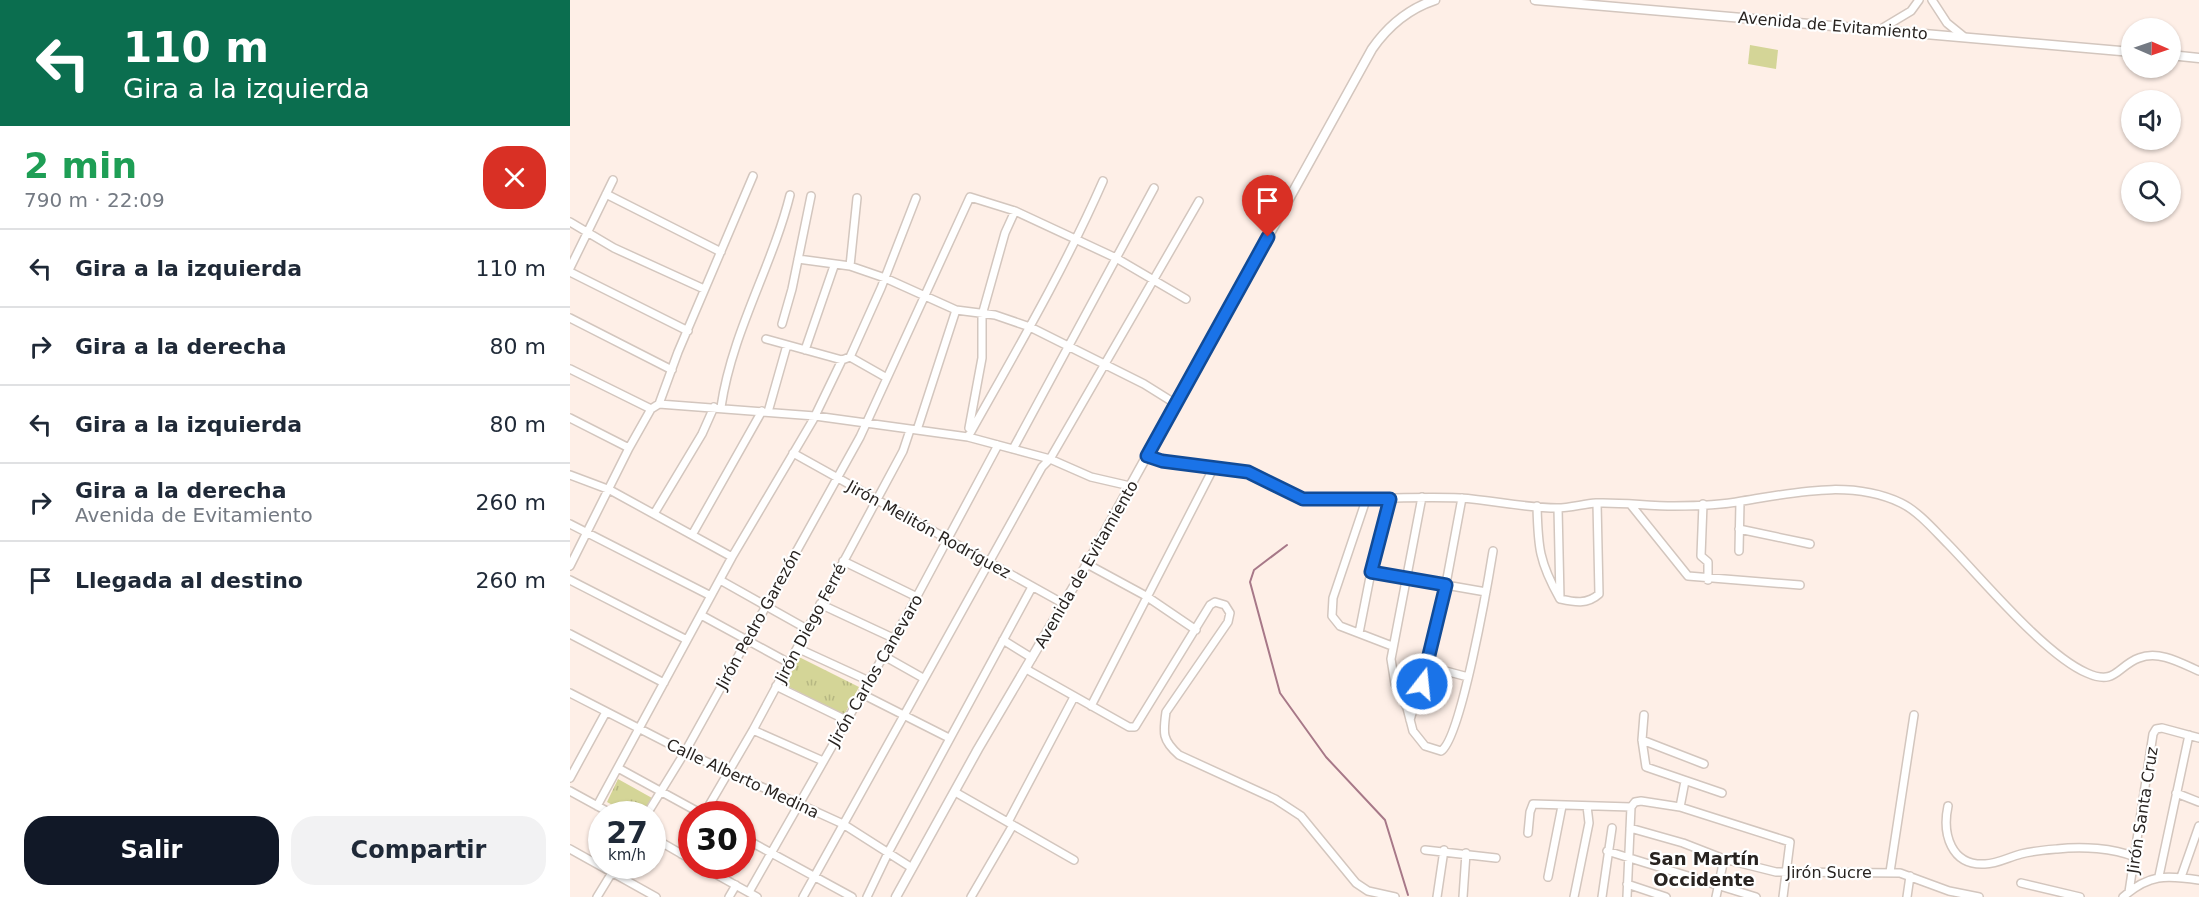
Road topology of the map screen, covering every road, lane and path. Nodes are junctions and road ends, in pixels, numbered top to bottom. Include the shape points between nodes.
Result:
1 (1435, 0) edge
2 (1535, 0) edge
3 (1919, 0) edge
4 (1932, 0) edge
5 (1881, 29) junction
6 (1963, 36) junction
7 (2121, 50) edge
8 (2181, 56) edge
9 (2199, 58) edge
10 (753, 177) dead end
11 (614, 180) dead end
12 (1103, 182) dead end
13 (1154, 188) dead end
14 (606, 194) junction
15 (790, 195) dead end
16 (811, 196) dead end
17 (857, 198) dead end
18 (916, 198) dead end
19 (1199, 201) dead end
20 (1015, 211) junction
21 (570, 222) edge
22 (587, 234) junction
23 (1075, 239) junction
24 (721, 252) junction
25 (1116, 258) junction
26 (798, 259) junction
27 (834, 266) junction
28 (850, 266) junction
29 (570, 270) edge
30 (885, 278) junction
31 (1151, 281) junction
32 (704, 289) junction
33 (924, 298) junction
34 (1186, 299) dead end
35 (956, 310) junction
36 (982, 315) junction
37 (570, 318) edge
38 (782, 324) dead end
39 (1030, 327) junction
40 (688, 332) junction
41 (766, 339) dead end
42 (788, 345) junction
43 (1068, 347) junction
44 (805, 350) junction
45 (850, 357) junction
46 (842, 360) junction
47 (1106, 366) junction
48 (570, 369) edge
49 (672, 370) junction
50 (888, 378) junction
51 (658, 404) junction
52 (1176, 404) junction
53 (718, 407) junction
54 (651, 409) junction
55 (765, 412) junction
56 (815, 416) junction
57 (570, 418) edge
58 (867, 422) junction
59 (914, 430) junction
60 (968, 436) junction
61 (998, 445) junction
62 (629, 448) junction
63 (1013, 449) junction
64 (793, 453) junction
65 (1147, 456) junction
66 (1050, 459) junction
67 (1214, 467) junction
68 (570, 475) edge
69 (837, 477) junction
70 (1130, 486) junction
71 (610, 490) junction
72 (1422, 497) junction
73 (877, 498) junction
74 (1462, 498) junction
75 (1390, 499) junction
76 (1366, 500) junction
77 (1740, 502) junction
78 (1597, 503) junction
79 (1703, 504) junction
80 (1631, 505) junction
81 (1537, 506) junction
82 (1558, 508) junction
83 (654, 514) junction
84 (570, 524) edge
85 (1739, 529) junction
86 (588, 533) junction
87 (692, 535) junction
88 (947, 540) junction
89 (1810, 544) dead end
90 (1494, 551) dead end
91 (1739, 551) dead end
92 (732, 557) junction
93 (843, 561) junction
94 (988, 563) junction
95 (1087, 564) junction
96 (570, 566) edge
97 (1371, 572) junction
98 (1407, 578) junction
99 (570, 580) edge
100 (720, 580) junction
101 (1708, 580) junction
102 (1446, 585) junction
103 (1800, 585) dead end
104 (1032, 587) junction
105 (1486, 592) junction
106 (711, 596) junction
107 (1146, 596) junction
108 (917, 597) junction
109 (1560, 599) junction
110 (820, 604) junction
111 (1064, 604) junction
112 (765, 605) junction
113 (700, 615) junction
114 (807, 629) junction
115 (1196, 630) junction
116 (1359, 633) junction
117 (570, 634) edge
118 (893, 638) junction
119 (687, 640) junction
120 (1003, 640) junction
121 (747, 641) junction
122 (1392, 646) junction
123 (797, 648) junction
124 (884, 656) junction
125 (1032, 658) junction
126 (789, 663) junction
127 (1427, 666) junction
128 (1026, 669) junction
129 (2199, 671) edge
130 (1468, 677) junction
131 (923, 678) junction
132 (869, 681) junction
133 (664, 683) junction
134 (776, 686) junction
135 (570, 693) edge
136 (862, 694) junction
137 (1074, 697) junction
138 (1091, 706) junction
139 (606, 712) junction
140 (903, 713) junction
141 (1644, 715) dead end
142 (1914, 715) dead end
143 (846, 720) junction
144 (1410, 721) junction
145 (639, 729) junction
146 (753, 730) junction
147 (2189, 735) junction
148 (949, 738) junction
149 (2199, 738) edge
150 (1642, 740) junction
151 (685, 752) junction
152 (823, 762) junction
153 (1704, 764) dead end
154 (618, 768) junction
155 (728, 772) junction
156 (570, 778) edge
157 (1685, 781) junction
158 (570, 791) edge
159 (662, 792) junction
160 (955, 792) junction
161 (1722, 793) dead end
162 (2176, 793) junction
163 (588, 801) edge
164 (600, 801) edge
165 (656, 801) edge
166 (679, 801) edge
167 (711, 801) edge
168 (2199, 802) edge
169 (799, 806) junction
170 (1562, 806) junction
171 (1948, 806) dead end
172 (1587, 807) junction
173 (1631, 807) junction
174 (1680, 807) junction
175 (843, 824) junction
176 (1011, 824) junction
177 (2199, 826) edge
178 (1612, 828) dead end
179 (1630, 828) junction
180 (1528, 833) dead end
181 (756, 844) edge
182 (570, 849) edge
183 (1425, 850) dead end
184 (1444, 850) junction
185 (888, 851) junction
186 (1607, 851) junction
187 (771, 852) junction
188 (1466, 853) junction
189 (1628, 856) junction
190 (2135, 857) junction
191 (1496, 858) dead end
192 (588, 859) edge
193 (1724, 859) junction
194 (1074, 860) dead end
195 (912, 868) junction
196 (1890, 872) junction
197 (1788, 873) junction
198 (814, 875) junction
199 (1910, 876) junction
200 (2159, 876) junction
201 (1548, 877) dead end
202 (2181, 877) junction
203 (608, 879) edge
204 (623, 879) edge
205 (725, 879) edge
206 (2199, 880) edge
207 (2021, 883) dead end
208 (1627, 884) junction
209 (736, 885) junction
210 (1718, 886) junction
211 (749, 892) junction
212 (2126, 894) edge
213 (597, 897) edge
214 (656, 897) edge
215 (729, 897) edge
216 (758, 897) edge
217 (803, 897) edge
218 (852, 897) edge
219 (867, 897) edge
220 (896, 897) edge
221 (971, 897) edge
222 (1395, 897) edge
223 (1437, 897) edge
224 (1464, 897) edge
225 (1574, 897) edge
226 (1602, 897) edge
227 (1627, 897) edge
228 (1666, 897) edge
229 (1716, 897) edge
230 (1756, 897) edge
231 (1783, 897) edge
232 (1907, 897) edge
233 (1979, 897) edge
234 (2080, 897) edge

1 - 52 street, Avenida de Evitamiento via 1396,21 1372,49
2 - 5 street, Avenida de Evitamiento
3 - 5 street via 1911,11
4 - 6 street via 1947,23
5 - 6 street, Avenida de Evitamiento
6 - 7 street, Avenida de Evitamiento
8 - 9 street
10 - 24 street
11 - 14 street
12 - 23 street
13 - 25 street
14 - 22 street
14 - 24 street
15 - 53 street via 782,226 738,338
16 - 26 street
17 - 28 street
18 - 30 street
19 - 31 street
20 - 23 street
20 - 33 street, Jirón Pedro Garezón via 970,197
20 - 36 street
21 - 22 street
22 - 29 street
22 - 32 street
23 - 25 street
23 - 39 street
24 - 32 street
25 - 31 street
25 - 43 street
26 - 27 street
26 - 38 street
27 - 28 street
27 - 44 street
28 - 30 street
29 - 40 street
30 - 33 street
30 - 45 street
31 - 34 street
31 - 47 street
32 - 40 street
33 - 35 street
33 - 50 street, Jirón Pedro Garezón
35 - 36 street
35 - 59 street, Jirón Diego Ferré
36 - 39 street via 995,315
36 - 60 street via 982,358
37 - 49 street
39 - 43 street
39 - 60 street
40 - 49 street
41 - 42 street
42 - 44 street
42 - 55 street
43 - 47 street
43 - 63 street
44 - 46 street
45 - 46 street
45 - 50 street
46 - 56 street
47 - 52 street
47 - 66 street
48 - 54 street
49 - 51 street
50 - 58 street, Jirón Pedro Garezón
51 - 53 street
51 - 54 street
52 - 65 street, Avenida de Evitamiento
53 - 55 street
53 - 83 street
54 - 62 street
55 - 56 street
55 - 87 street
56 - 58 street
56 - 64 street
57 - 62 street
58 - 59 street
58 - 69 street, Jirón Pedro Garezón
59 - 60 street
59 - 73 street, Jirón Diego Ferré
60 - 61 street
61 - 63 street
61 - 88 street, Jirón Carlos Canevaro
62 - 71 street
63 - 66 street
64 - 69 street, Jirón Melitón Rodríguez
64 - 92 street
65 - 67 street
65 - 70 street, Avenida de Evitamiento
66 - 70 street via 1091,477
66 - 94 street
67 - 76 street via 1248,472 1303,499
67 - 107 street
68 - 71 street
69 - 73 street, Jirón Melitón Rodríguez
69 - 112 street, Jirón Pedro Garezón
70 - 95 street, Avenida de Evitamiento
71 - 83 street
71 - 86 street
72 - 74 street
72 - 75 street
72 - 98 street
73 - 88 street, Jirón Melitón Rodríguez
73 - 93 street, Jirón Diego Ferré
74 - 81 street
74 - 102 street
75 - 76 street
75 - 97 street
76 - 116 street via 1333,598 1332,616 1340,626
77 - 79 street
77 - 85 street
77 - 129 street via 1784,493 1829,490 1897,501 1937,533 2041,639 2075,668 2110,677 2139,658 2154,656
78 - 80 street
78 - 82 street
78 - 109 street via 1599,594 1580,603
79 - 80 street
79 - 101 street via 1701,555 1708,562
80 - 101 street via 1688,576
81 - 82 street
81 - 109 street via 1538,551
82 - 109 street
83 - 87 street
84 - 86 street
85 - 89 street
85 - 91 street
86 - 96 street
86 - 106 street
87 - 92 street
88 - 94 street, Jirón Melitón Rodríguez
88 - 108 street, Jirón Carlos Canevaro
90 - 105 street
92 - 100 street
93 - 108 street
93 - 110 street, Jirón Diego Ferré
94 - 104 street, Jirón Melitón Rodríguez
94 - 131 street
95 - 107 street
95 - 111 street, Avenida de Evitamiento
97 - 98 street
97 - 116 street
98 - 102 street
98 - 122 street
99 - 119 street
100 - 106 street
100 - 112 street
101 - 103 street
102 - 105 street
102 - 127 street
104 - 111 street, Jirón Melitón Rodríguez
104 - 120 street
105 - 130 street
106 - 113 street
107 - 115 street
107 - 138 street
108 - 118 street, Jirón Carlos Canevaro
110 - 114 street, Jirón Diego Ferré
110 - 118 street
111 - 125 street, Avenida de Evitamiento
112 - 114 street
112 - 121 street, Jirón Pedro Garezón
113 - 119 street
113 - 121 street
114 - 123 street, Jirón Diego Ferré
115 - 138 street via 1135,727
115 - 222 street via 1210,605 1221,602 1228,608 1228,622 1166,712 1167,744 1179,755 1275,799 1301,816 1356,884
116 - 122 street
117 - 133 street
118 - 124 street, Jirón Carlos Canevaro
119 - 133 street
120 - 125 street
120 - 148 street
121 - 126 street
121 - 151 street, Jirón Pedro Garezón
122 - 144 street via 1395,684
123 - 126 street, Jirón Diego Ferré
123 - 132 street
124 - 131 street
124 - 132 street, Jirón Carlos Canevaro
125 - 128 street, Avenida de Evitamiento
126 - 134 street, Jirón Diego Ferré
127 - 130 street
127 - 144 street
128 - 137 street
128 - 160 street, Avenida de Evitamiento
130 - 144 street via 1450,742 1444,749 1434,750 1418,741
131 - 140 street
132 - 136 street, Jirón Carlos Canevaro
133 - 145 street
134 - 143 street
134 - 146 street, Jirón Diego Ferré
135 - 139 street, Calle Alberto Medina
136 - 140 street
136 - 143 street, Jirón Carlos Canevaro
137 - 138 street
137 - 176 street
139 - 145 street, Calle Alberto Medina
139 - 156 street
140 - 148 street
140 - 175 street
141 - 150 street
142 - 196 street
143 - 152 street, Jirón Carlos Canevaro
145 - 151 street, Calle Alberto Medina
145 - 154 street
146 - 152 street
146 - 155 street, Jirón Diego Ferré
147 - 149 street
147 - 162 street
147 - 190 street, Jirón Santa Cruz via 2156,729 2153,734
148 - 185 street
150 - 153 street
150 - 157 street via 1646,766
151 - 155 street, Calle Alberto Medina
151 - 159 street, Jirón Pedro Garezón
152 - 169 street, Jirón Carlos Canevaro
154 - 159 street
154 - 164 street
155 - 167 street, Jirón Diego Ferré
155 - 169 street, Calle Alberto Medina
157 - 161 street
157 - 174 street
158 - 163 street
159 - 165 street, Jirón Pedro Garezón
159 - 166 street
160 - 176 street
160 - 195 street, Avenida de Evitamiento
162 - 168 street
162 - 200 street
169 - 175 street, Calle Alberto Medina
169 - 187 street, Jirón Carlos Canevaro
170 - 172 street
170 - 180 street via 1533,804
170 - 201 street
171 - 190 street via 1948,841 1961,860 1987,865 2023,853 2060,848 2121,851
172 - 173 street
172 - 225 street via 1588,823
173 - 174 street via 1641,801
173 - 179 street
174 - 197 street via 1790,842
175 - 185 street, Calle Alberto Medina
175 - 198 street
176 - 194 street
176 - 221 street
177 - 202 street
178 - 186 street
179 - 189 street
179 - 193 street, Jirón Sucre
181 - 187 street
182 - 192 street
183 - 184 street
184 - 188 street
184 - 223 street
185 - 195 street, Calle Alberto Medina
185 - 219 street
186 - 189 street
186 - 226 street
187 - 198 street
187 - 211 street, Jirón Carlos Canevaro
188 - 191 street
188 - 224 street
189 - 208 street
189 - 210 street
190 - 212 street, Jirón Santa Cruz
193 - 197 street, Jirón Sucre
193 - 210 street
195 - 220 street, Avenida de Evitamiento
196 - 197 street, Jirón Sucre
196 - 199 street, Jirón Sucre
197 - 231 street
198 - 217 street
198 - 218 street
199 - 232 street
199 - 233 street, Jirón Sucre
200 - 202 street
200 - 212 street
202 - 206 street
203 - 213 street
204 - 214 street
205 - 209 street
207 - 234 street
208 - 227 street
208 - 228 street
209 - 211 street
209 - 215 street
210 - 229 street
210 - 230 street
211 - 216 street

